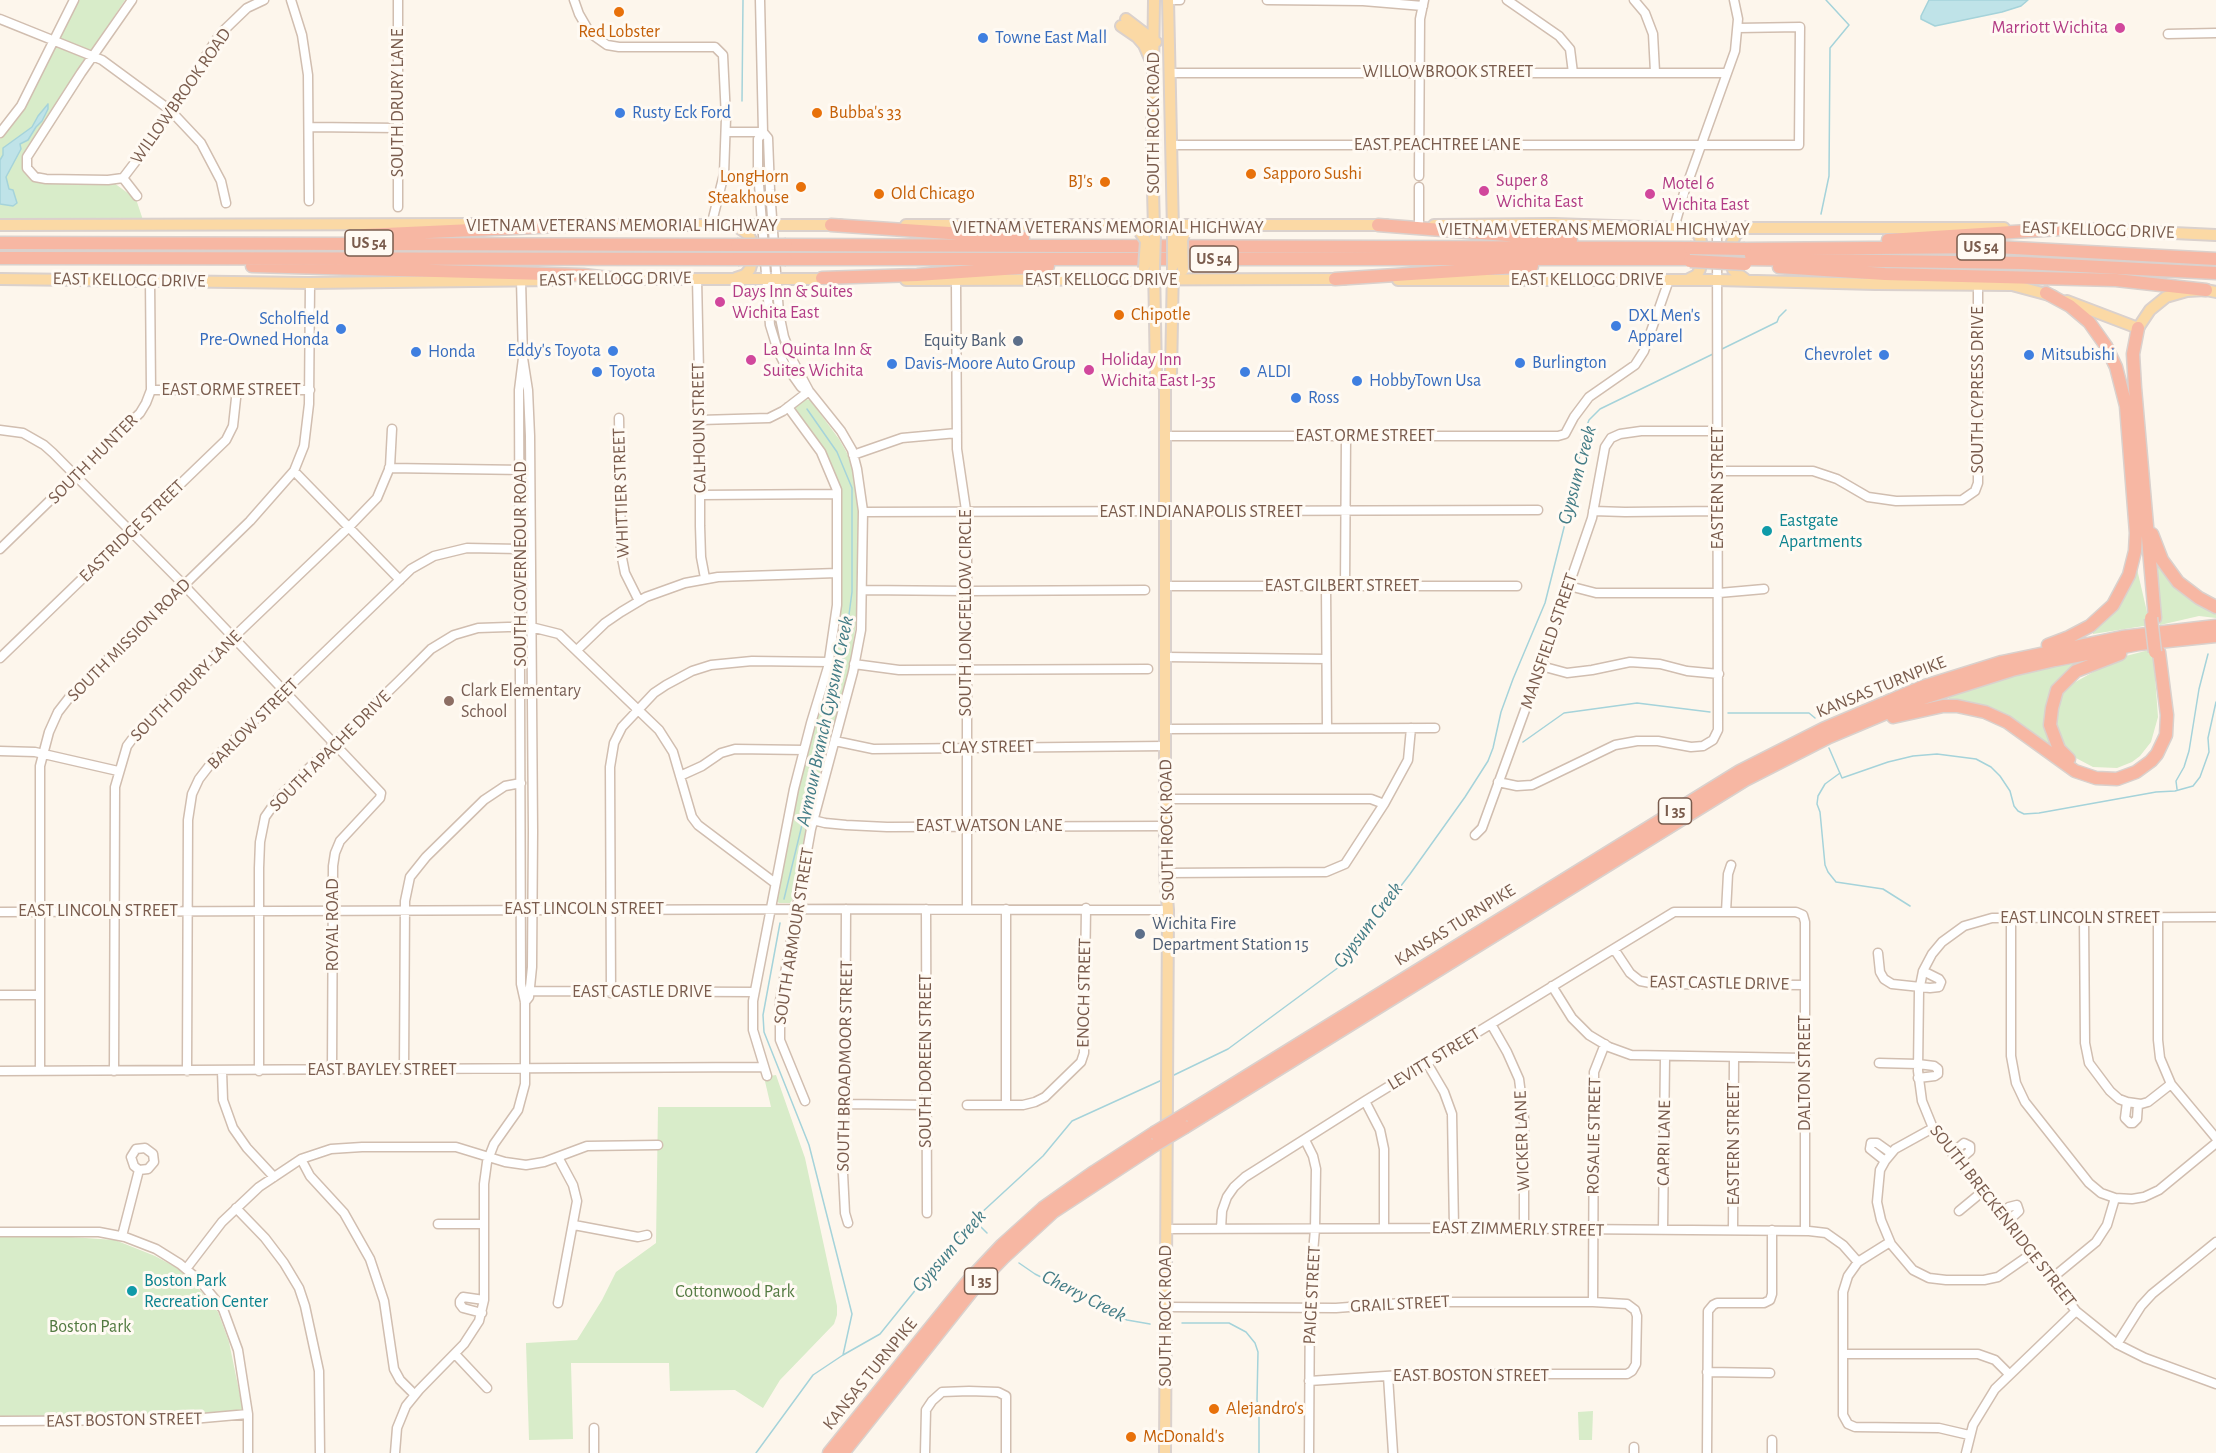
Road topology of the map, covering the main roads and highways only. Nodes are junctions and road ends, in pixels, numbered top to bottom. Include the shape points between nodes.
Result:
1 (1168, 0) edge
2 (1154, 4) edge
3 (1127, 23) junction
4 (1154, 40) junction
5 (1169, 69) junction
6 (1154, 72) junction
7 (0, 225) edge
8 (582, 225) junction
9 (735, 225) junction
10 (831, 225) junction
11 (1126, 225) junction
12 (1378, 225) junction
13 (1747, 227) junction
14 (1679, 228) junction
15 (2075, 228) junction
16 (1154, 230) junction
17 (1177, 232) junction
18 (2216, 235) edge
19 (0, 243) edge
20 (176, 244) junction
21 (1665, 248) junction
22 (1762, 249) junction
23 (1690, 256) junction
24 (0, 258) edge
25 (1745, 258) junction
26 (71, 259) junction
27 (2216, 259) edge
28 (1143, 260) junction
29 (1641, 260) junction
30 (1178, 268) junction
31 (2216, 273) edge
32 (735, 278) junction
33 (822, 278) junction
34 (0, 279) edge
35 (618, 279) junction
36 (1335, 279) junction
37 (1132, 280) junction
38 (1174, 280) junction
39 (1196, 280) junction
40 (1686, 280) junction
41 (1747, 280) junction
42 (1153, 281) junction
43 (2211, 291) edge
44 (2046, 293) junction
45 (2138, 328) junction
46 (1165, 387) junction
47 (2133, 497) junction
48 (2145, 513) junction
49 (2216, 607) edge
50 (2153, 618) junction
51 (2216, 626) edge
52 (2216, 636) edge
53 (2176, 640) junction
54 (2157, 652) junction
55 (2002, 662) junction
56 (1829, 737) junction
57 (1185, 1121) junction
58 (1154, 1139) junction
59 (829, 1453) edge
60 (843, 1453) edge
61 (1165, 1453) edge

1 - 5 main road, SOUTH ROCK ROAD
2 - 3 main road via 1147,23
2 - 4 main road, SOUTH ROCK ROAD
3 - 4 main road
3 - 6 main road via 1144,45
4 - 5 main road
4 - 6 main road, SOUTH ROCK ROAD
5 - 17 main road, SOUTH ROCK ROAD
6 - 16 main road, SOUTH ROCK ROAD
7 - 8 main road
8 - 9 main road
8 - 20 highway
9 - 10 main road
9 - 32 main road via 751,240 752,262 745,274
10 - 11 main road
10 - 28 highway
11 - 16 main road
11 - 28 main road, bridge via 1140,232 1146,241
12 - 14 main road, EAST KELLOGG DRIVE
12 - 17 main road, EAST KELLOGG DRIVE via 1197,225
12 - 21 highway
13 - 14 main road, EAST KELLOGG DRIVE
13 - 15 main road, EAST KELLOGG DRIVE
13 - 41 main road via 1733,237 1732,265 1735,274
14 - 40 main road via 1699,234 1702,246 1700,269 1695,277
15 - 18 main road, EAST KELLOGG DRIVE
15 - 22 highway
16 - 17 main road
16 - 28 main road, SOUTH ROCK ROAD, bridge
17 - 30 main road, SOUTH ROCK ROAD, bridge via 1182,240
19 - 20 highway, VIETNAM VETERANS MEMORIAL HIGHWAY / US 54
20 - 28 highway, VIETNAM VETERANS MEMORIAL HIGHWAY / US 54, bridge via 786,245
21 - 23 highway, VIETNAM VETERANS MEMORIAL HIGHWAY / US 54
21 - 28 highway, VIETNAM VETERANS MEMORIAL HIGHWAY / US 54
22 - 25 highway, VIETNAM VETERANS MEMORIAL HIGHWAY / US 54
22 - 27 highway, VIETNAM VETERANS MEMORIAL HIGHWAY / US 54 via 2005,248
23 - 25 highway, VIETNAM VETERANS MEMORIAL HIGHWAY / US 54, bridge
23 - 29 highway, VIETNAM VETERANS MEMORIAL HIGHWAY / US 54
24 - 26 highway, VIETNAM VETERANS MEMORIAL HIGHWAY / US 54
25 - 31 highway, VIETNAM VETERANS MEMORIAL HIGHWAY / US 54 via 2023,263
25 - 43 highway via 1885,274 2116,280
26 - 28 highway, VIETNAM VETERANS MEMORIAL HIGHWAY / US 54, bridge
26 - 35 highway
28 - 29 highway, VIETNAM VETERANS MEMORIAL HIGHWAY / US 54
28 - 33 highway
28 - 37 main road via 1138,278
28 - 42 main road, SOUTH ROCK ROAD
29 - 36 highway
30 - 38 main road, SOUTH ROCK ROAD
30 - 39 main road
32 - 33 main road, EAST KELLOGG DRIVE
32 - 35 main road, EAST KELLOGG DRIVE
33 - 37 main road, EAST KELLOGG DRIVE via 956,282
34 - 35 main road, EAST KELLOGG DRIVE via 310,283
36 - 39 main road, EAST KELLOGG DRIVE
36 - 40 main road, EAST KELLOGG DRIVE
37 - 42 main road, EAST KELLOGG DRIVE
38 - 39 main road, EAST KELLOGG DRIVE
38 - 42 main road, EAST KELLOGG DRIVE
38 - 46 main road, SOUTH ROCK ROAD via 1172,375
40 - 41 main road, EAST KELLOGG DRIVE
41 - 44 main road, EAST KELLOGG DRIVE via 2012,285
42 - 46 main road, SOUTH ROCK ROAD via 1156,375
43 - 45 main road via 2187,291 2166,297 2150,310
44 - 45 main road, EAST KELLOGG DRIVE
44 - 47 highway via 2089,322 2113,359 2126,406
45 - 48 highway via 2133,361
46 - 61 main road, SOUTH ROCK ROAD
47 - 50 highway
47 - 55 highway via 2133,564 2113,605 2081,631
48 - 49 highway via 2170,572 2189,591
48 - 50 highway
50 - 54 highway, bridge
51 - 55 highway, KANSAS TURNPIKE / I 35 via 2122,637
52 - 53 highway, KANSAS TURNPIKE / I 35
53 - 54 highway via 2097,661 2076,670 2062,683 2054,699 2050,725 2066,756 2091,772 2110,775 2138,766 2150,753 2162,727
53 - 56 highway, KANSAS TURNPIKE / I 35 via 2099,651 2012,670 1917,700
54 - 56 highway via 2167,715 2166,735 2151,761 2126,777 2106,780 2075,771 2007,722 1956,706 1905,713
55 - 57 highway, KANSAS TURNPIKE / I 35 via 1870,708 1740,771
56 - 57 highway, KANSAS TURNPIKE / I 35 via 1745,780
57 - 58 highway, KANSAS TURNPIKE / I 35, bridge
58 - 59 highway, KANSAS TURNPIKE / I 35 via 1070,1188 1002,1245 968,1281
58 - 60 highway, KANSAS TURNPIKE / I 35 via 1053,1212 1003,1258

